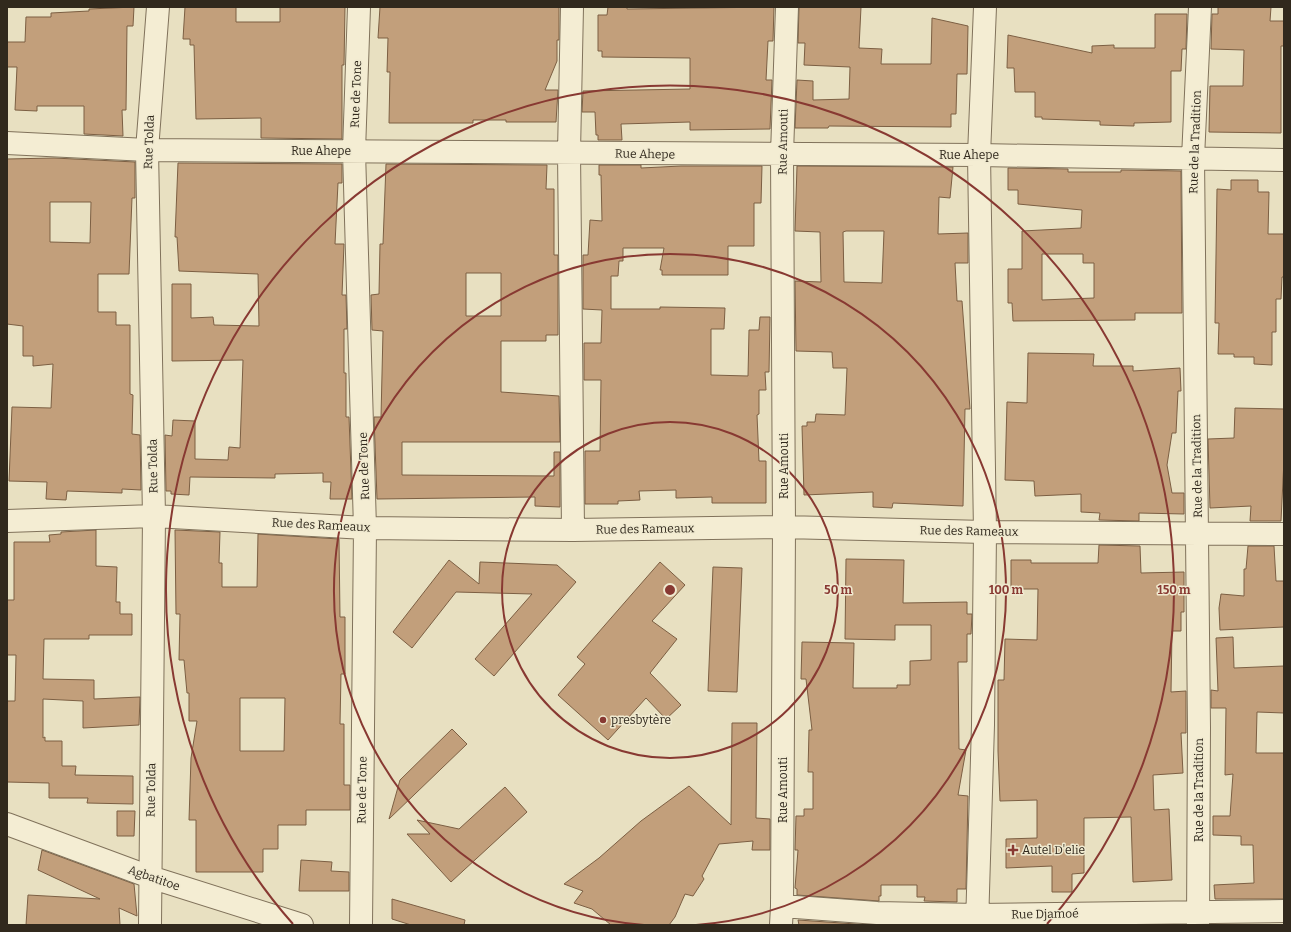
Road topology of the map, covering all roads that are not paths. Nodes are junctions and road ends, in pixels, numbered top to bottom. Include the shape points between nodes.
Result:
1 (158, 7) edge
2 (359, 7) edge
3 (572, 7) edge
4 (787, 7) edge
5 (985, 7) edge
6 (1200, 7) edge
7 (7, 143) edge
8 (147, 150) junction
9 (354, 151) junction
10 (569, 152) junction
11 (782, 154) junction
12 (979, 155) junction
13 (1193, 158) junction
14 (1284, 160) edge
15 (154, 516) junction
16 (7, 521) edge
17 (784, 527) junction
18 (366, 528) junction
19 (573, 530) junction
20 (985, 532) junction
21 (1198, 533) junction
22 (1284, 534) edge
23 (7, 824) edge
24 (150, 877) junction
25 (1284, 911) edge
26 (782, 916) edge
27 (1198, 918) edge
28 (977, 920) edge
29 (150, 925) edge
30 (302, 925) edge
31 (361, 925) edge

1 - 8 street, Rue Tolda
2 - 9 street, Rue de Tone
3 - 10 street
4 - 11 street, Rue Amouti
5 - 12 street
6 - 13 street, Rue de la Tradition
7 - 8 street, Rue Ahepe
8 - 9 street, Rue Ahepe
8 - 15 street, Rue Tolda
9 - 10 street, Rue Ahepe
9 - 18 street, Rue de Tone
10 - 11 street, Rue Ahepe
10 - 19 street
11 - 12 street, Rue Ahepe
11 - 17 street, Rue Amouti
12 - 13 street, Rue Ahepe
12 - 20 street
13 - 14 street, Rue Ahepe
13 - 21 street, Rue de la Tradition
15 - 16 street, Rue des Rameaux
15 - 18 street, Rue des Rameaux
15 - 24 street, Rue Tolda
17 - 19 street, Rue des Rameaux
17 - 20 street, Rue des Rameaux
17 - 26 street, Rue Amouti
18 - 19 street, Rue des Rameaux
18 - 31 street, Rue de Tone
20 - 21 street, Rue des Rameaux
20 - 28 street
21 - 22 street, Rue des Rameaux
21 - 27 street, Rue de la Tradition
23 - 24 street, Agbatitoe
24 - 29 street, Rue Tolda
24 - 30 street, Agbatitoe
25 - 27 street, Rue Djamoé
26 - 28 street, Rue Djamoé via 877,913
27 - 28 street, Rue Djamoé

